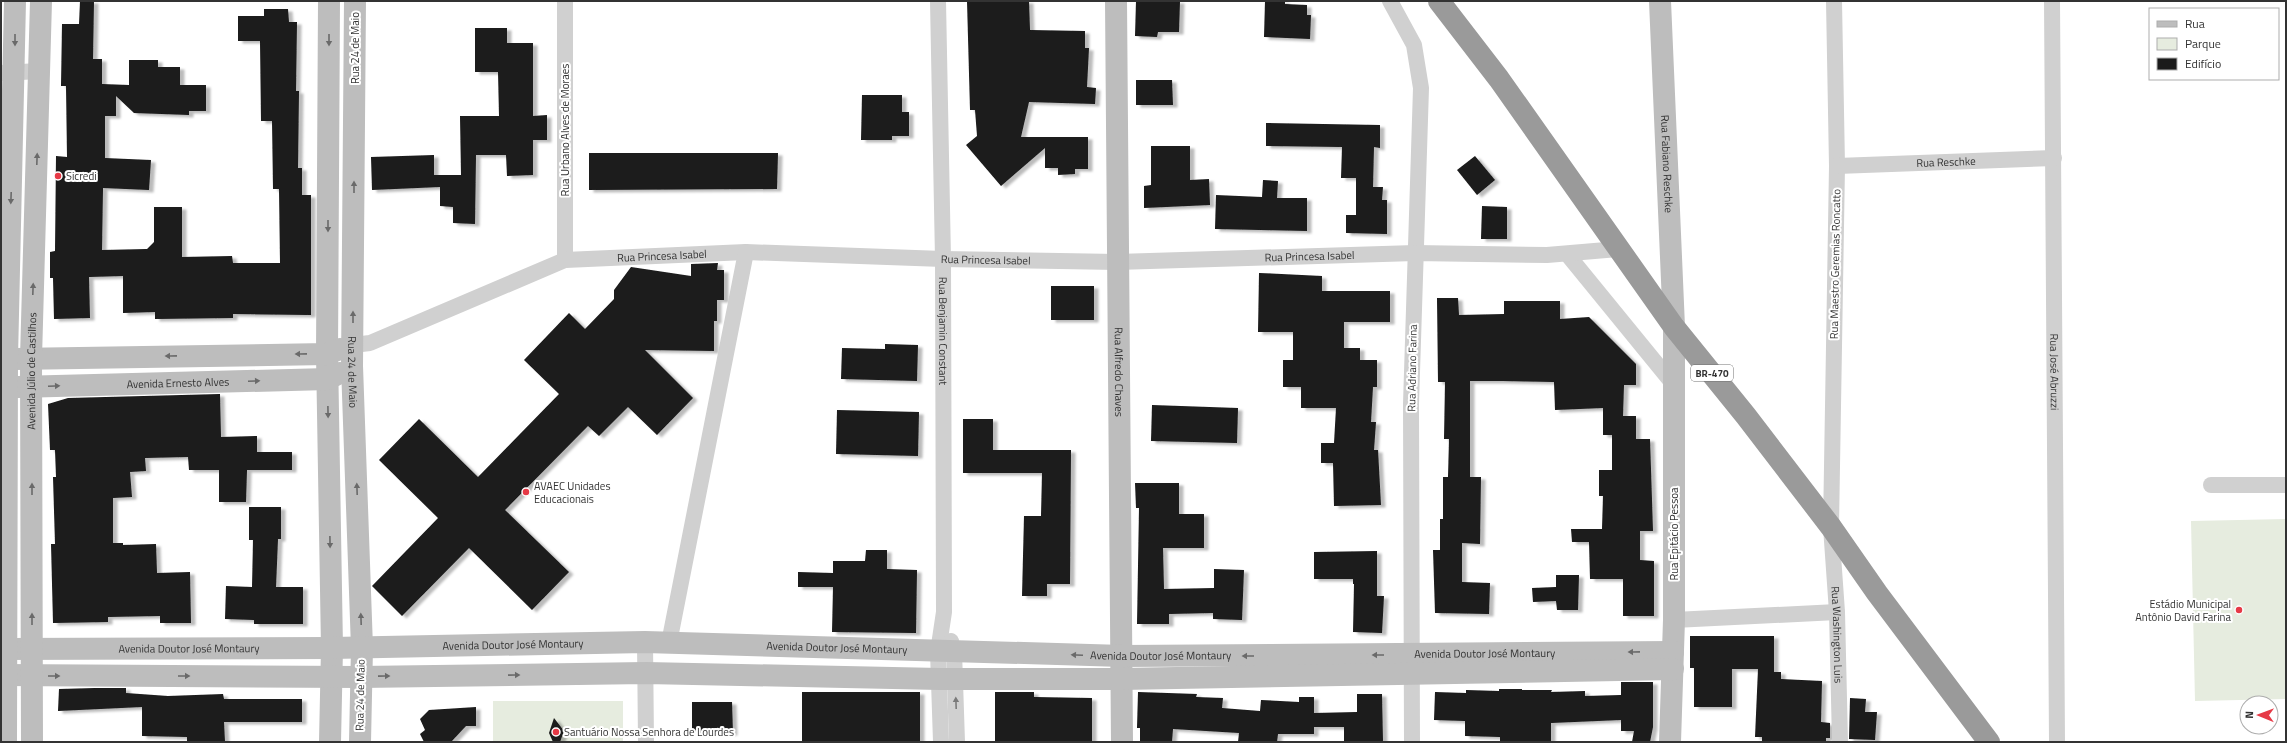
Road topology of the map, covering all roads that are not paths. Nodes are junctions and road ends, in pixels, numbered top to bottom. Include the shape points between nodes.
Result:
1 (15, 1) edge
2 (41, 1) edge
3 (329, 1) edge
4 (355, 1) edge
5 (565, 1) edge
6 (938, 1) edge
7 (1116, 1) edge
8 (1390, 1) edge
9 (1439, 1) edge
10 (1660, 1) edge
11 (1834, 1) edge
12 (2052, 1) edge
13 (40, 71) junction
14 (8, 73) edge
15 (2054, 158) junction
16 (1837, 166) junction
17 (1618, 249) junction
18 (746, 252) junction
19 (1414, 253) junction
20 (1567, 254) junction
21 (943, 259) junction
22 (565, 260) junction
23 (1117, 262) junction
24 (1674, 327) junction
25 (358, 352) junction
26 (327, 354) junction
27 (30, 358) junction
28 (4, 359) edge
29 (328, 379) junction
30 (1674, 385) junction
31 (4, 387) edge
32 (32, 387) junction
33 (2212, 485) dead end
34 (2286, 485) edge
35 (1831, 527) junction
36 (1837, 612) junction
37 (1674, 620) junction
38 (646, 642) junction
39 (669, 643) junction
40 (32, 648) junction
41 (332, 648) junction
42 (362, 648) junction
43 (4, 649) edge
44 (946, 651) junction
45 (1122, 656) junction
46 (1673, 661) junction
47 (1412, 665) junction
48 (646, 673) junction
49 (4, 675) edge
50 (32, 676) junction
51 (330, 676) junction
52 (360, 677) junction
53 (947, 679) junction
54 (1122, 680) junction
55 (6, 742) edge
56 (32, 742) edge
57 (330, 742) edge
58 (360, 742) edge
59 (646, 742) edge
60 (942, 742) edge
61 (957, 742) edge
62 (1122, 742) edge
63 (1412, 742) edge
64 (1670, 742) edge
65 (1840, 742) edge
66 (1989, 742) edge
67 (2057, 742) edge

1 -> 14 street
2 - 13 street, Avenida Júlio de Castilhos
3 -> 26 street
25 -> 4 street, Rua 24 de Maio
5 - 22 street, Rua Urbano Alves de Moraes
6 - 21 street, Rua Benjamin Constant
7 - 23 street, Rua Alfredo Chaves
8 - 19 street, Rua Adriano Farina via 1414,45 1421,88
9 - 17 highway, BR-470 via 1499,80
10 - 24 street, Rua Fabiano Reschke
11 - 16 street, Rua Maestro Geremias Roncatto
12 - 15 street, Rua José Abruzzi
13 - 14 street
27 -> 13 street, Avenida Júlio de Castilhos
14 -> 28 street
15 - 16 street, Rua Reschke
15 - 67 street, Rua José Abruzzi
16 - 35 street, Rua Maestro Geremias Roncatto
17 - 20 street, Rua Princesa Isabel
17 - 24 highway, BR-470
18 - 21 street, Rua Princesa Isabel
18 - 22 street, Rua Princesa Isabel
18 - 39 street
19 - 20 street, Rua Princesa Isabel
19 - 23 street, Rua Princesa Isabel
19 - 47 street, Rua Adriano Farina via 1411,404
20 - 30 street
21 - 23 street, Rua Princesa Isabel
21 - 44 street, Rua Benjamin Constant
22 - 25 street, Rua Princesa Isabel
23 - 45 street, Rua Alfredo Chaves
24 - 30 street, Rua Epitácio Pessoa
24 - 35 highway, BR-470
25 - 26 street
25 - 29 street, Avenida Ernesto Alves
42 -> 25 street, Rua 24 de Maio
26 -> 27 street
26 - 29 street
27 - 28 street
27 - 32 street, Avenida Júlio de Castilhos
28 - 31 street
32 -> 29 street, Avenida Ernesto Alves
29 -> 41 street
30 - 37 street, Rua Epitácio Pessoa
31 - 32 street, Avenida Ernesto Alves
31 - 43 street
40 -> 32 street, Avenida Júlio de Castilhos
33 - 34 street
35 - 36 street, Rua Washington Luis
35 - 66 highway, BR-470
36 - 37 street
36 - 65 street, Rua Washington Luis
37 - 46 street, Rua Epitácio Pessoa
38 - 39 street, Avenida Doutor José Montaury
38 - 42 street, Avenida Doutor José Montaury
38 - 48 street
39 - 44 street, Avenida Doutor José Montaury
40 - 41 street, Avenida Doutor José Montaury
40 - 43 street, Avenida Doutor José Montaury
40 - 50 street, Avenida Júlio de Castilhos
41 - 42 street, Avenida Doutor José Montaury
41 - 51 street
42 - 52 street, Rua 24 de Maio
43 - 49 street
45 -> 44 street, Avenida Doutor José Montaury
44 - 53 street, Rua Benjamin Constant
47 -> 45 street, Avenida Doutor José Montaury
45 - 54 street, Rua Alfredo Chaves
46 - 47 street, Avenida Doutor José Montaury
46 - 64 street, Rua Epitácio Pessoa
47 - 54 street, Avenida Doutor José Montaury
47 - 63 street, Rua Adriano Farina
52 -> 48 street, Avenida Doutor José Montaury
48 - 53 street, Avenida Doutor José Montaury
48 - 59 street
49 - 50 street, Avenida Doutor José Montaury
49 - 55 street
50 -> 51 street, Avenida Doutor José Montaury
50 - 56 street, Avenida Júlio de Castilhos
51 - 52 street, Avenida Doutor José Montaury
51 - 57 street
52 - 58 street, Rua 24 de Maio
53 - 54 street, Avenida Doutor José Montaury
53 - 60 street, Rua Benjamin Constant
61 -> 53 street, Rua Benjamin Constant
54 - 62 street, Rua Alfredo Chaves

